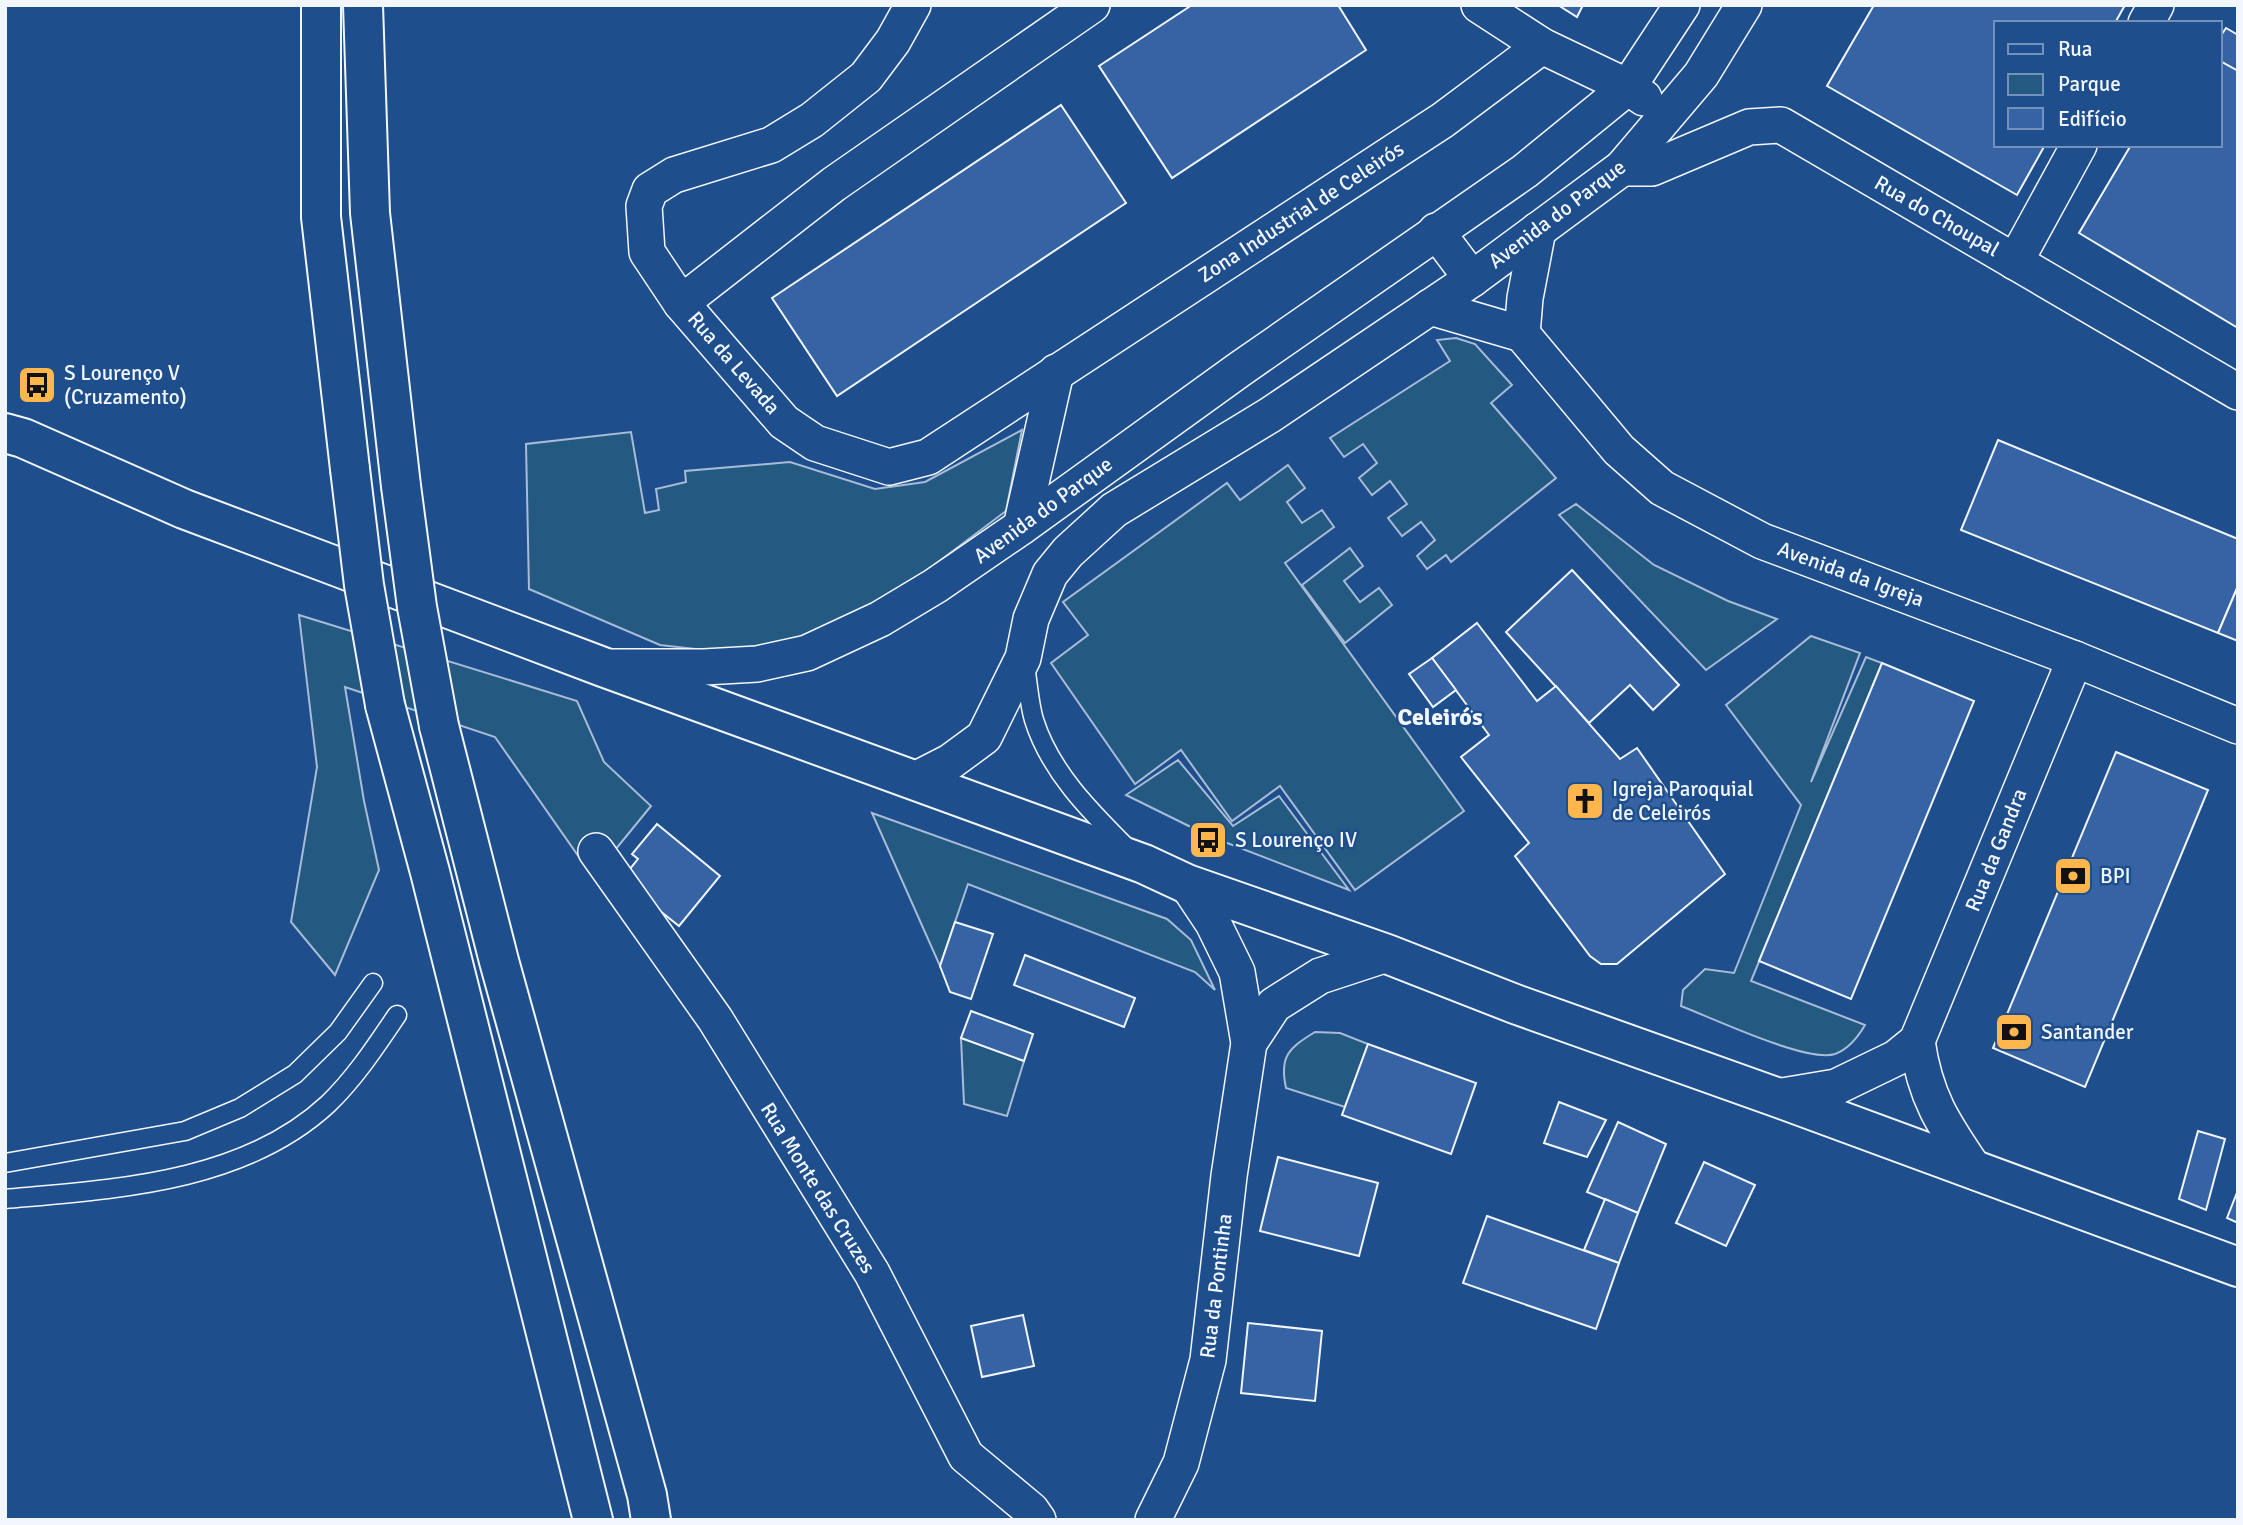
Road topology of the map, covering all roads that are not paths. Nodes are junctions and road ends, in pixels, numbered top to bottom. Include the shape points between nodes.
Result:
1 (320, 5) edge
2 (363, 5) edge
3 (913, 5) edge
4 (1092, 5) edge
5 (1479, 5) edge
6 (1682, 5) edge
7 (1744, 5) edge
8 (2155, 5) edge
9 (2147, 21) edge
10 (1542, 46) junction
11 (1628, 88) junction
12 (1668, 114) junction
13 (2078, 147) edge
14 (1622, 168) junction
15 (1538, 230) junction
16 (1436, 231) junction
17 (2015, 262) junction
18 (1472, 279) junction
19 (681, 303) junction
20 (1430, 307) junction
21 (1522, 334) junction
22 (1056, 372) junction
23 (2238, 392) edge
24 (11, 431) edge
25 (1021, 527) junction
26 (1023, 658) junction
27 (2075, 659) junction
28 (603, 667) junction
29 (2238, 726) edge
30 (915, 780) junction
31 (596, 851) dead end
32 (1144, 864) junction
33 (1187, 884) junction
34 (1387, 954) junction
35 (373, 983) dead end
36 (397, 1015) dead end
37 (1917, 1041) junction
38 (1249, 1044) junction
39 (1776, 1097) junction
40 (5, 1163) edge
41 (1976, 1172) junction
42 (5, 1199) edge
43 (2238, 1267) edge
44 (593, 1520) edge
45 (651, 1520) edge
46 (1038, 1520) edge
47 (1153, 1520) edge

1 - 44 main road, bridge via 321,217 364,585 385,705
2 - 45 main road, bridge via 370,213 417,607 439,726
3 - 19 street via 866,76 812,120 771,145 674,175 650,190 644,206 648,251
4 - 19 street, Rua da Levada via 834,184
5 - 10 street
6 - 11 street, Avenida do Parque
7 - 12 street, Avenida do Parque via 1701,75
8 - 9 street
10 - 11 street
10 - 22 street, Zona Industrial de Celeirós via 1443,120
11 - 12 street
11 - 16 street, Avenida do Parque via 1525,171
12 - 14 street, Avenida do Parque
13 - 17 street
14 - 15 street, Avenida do Parque
14 - 17 street, Rua do Choupal via 1652,168 1749,128 1781,125
15 - 18 street, Avenida do Parque
15 - 21 street
16 - 18 street, Avenida do Parque
16 - 25 street, Avenida do Parque
17 - 23 street, Rua do Choupal
18 - 20 street, Avenida do Parque
19 - 22 street, Rua da Levada via 784,422 815,443 889,467 928,457
20 - 21 street
20 - 26 street, Avenida do Parque via 1270,415 1114,510 1050,574 1031,619
21 - 27 street, Avenida da Igreja via 1619,450 1662,488 1762,541
22 - 25 street
24 - 28 main road via 184,509
25 - 28 street, Avenida do Parque via 880,620 807,653 757,664
26 - 30 street, Avenida do Parque via 984,737
26 - 32 lane, Avenida do Parque via 1034,720 1054,760 1078,799
27 - 29 street, Avenida da Igreja
27 - 37 street, Rua da Gandra
28 - 30 main road
30 - 32 main road
31 - 46 street, Rua Monte das Cruzes via 715,1019 865,1262 966,1456
32 - 33 main road
33 - 34 main road
33 - 38 street, Rua da Pontinha via 1237,972
34 - 38 street, Rua da Pontinha via 1320,976 1274,1006
34 - 39 main road
35 - 40 lane via 338,1032 295,1074 240,1108 186,1131
36 - 42 lane via 360,1069 327,1104 286,1136 240,1159 122,1186
37 - 39 street via 1896,1058 1836,1087
37 - 41 street via 1928,1094
38 - 47 street, Rua da Pontinha via 1208,1360 1181,1463
39 - 41 main road
41 - 43 main road

